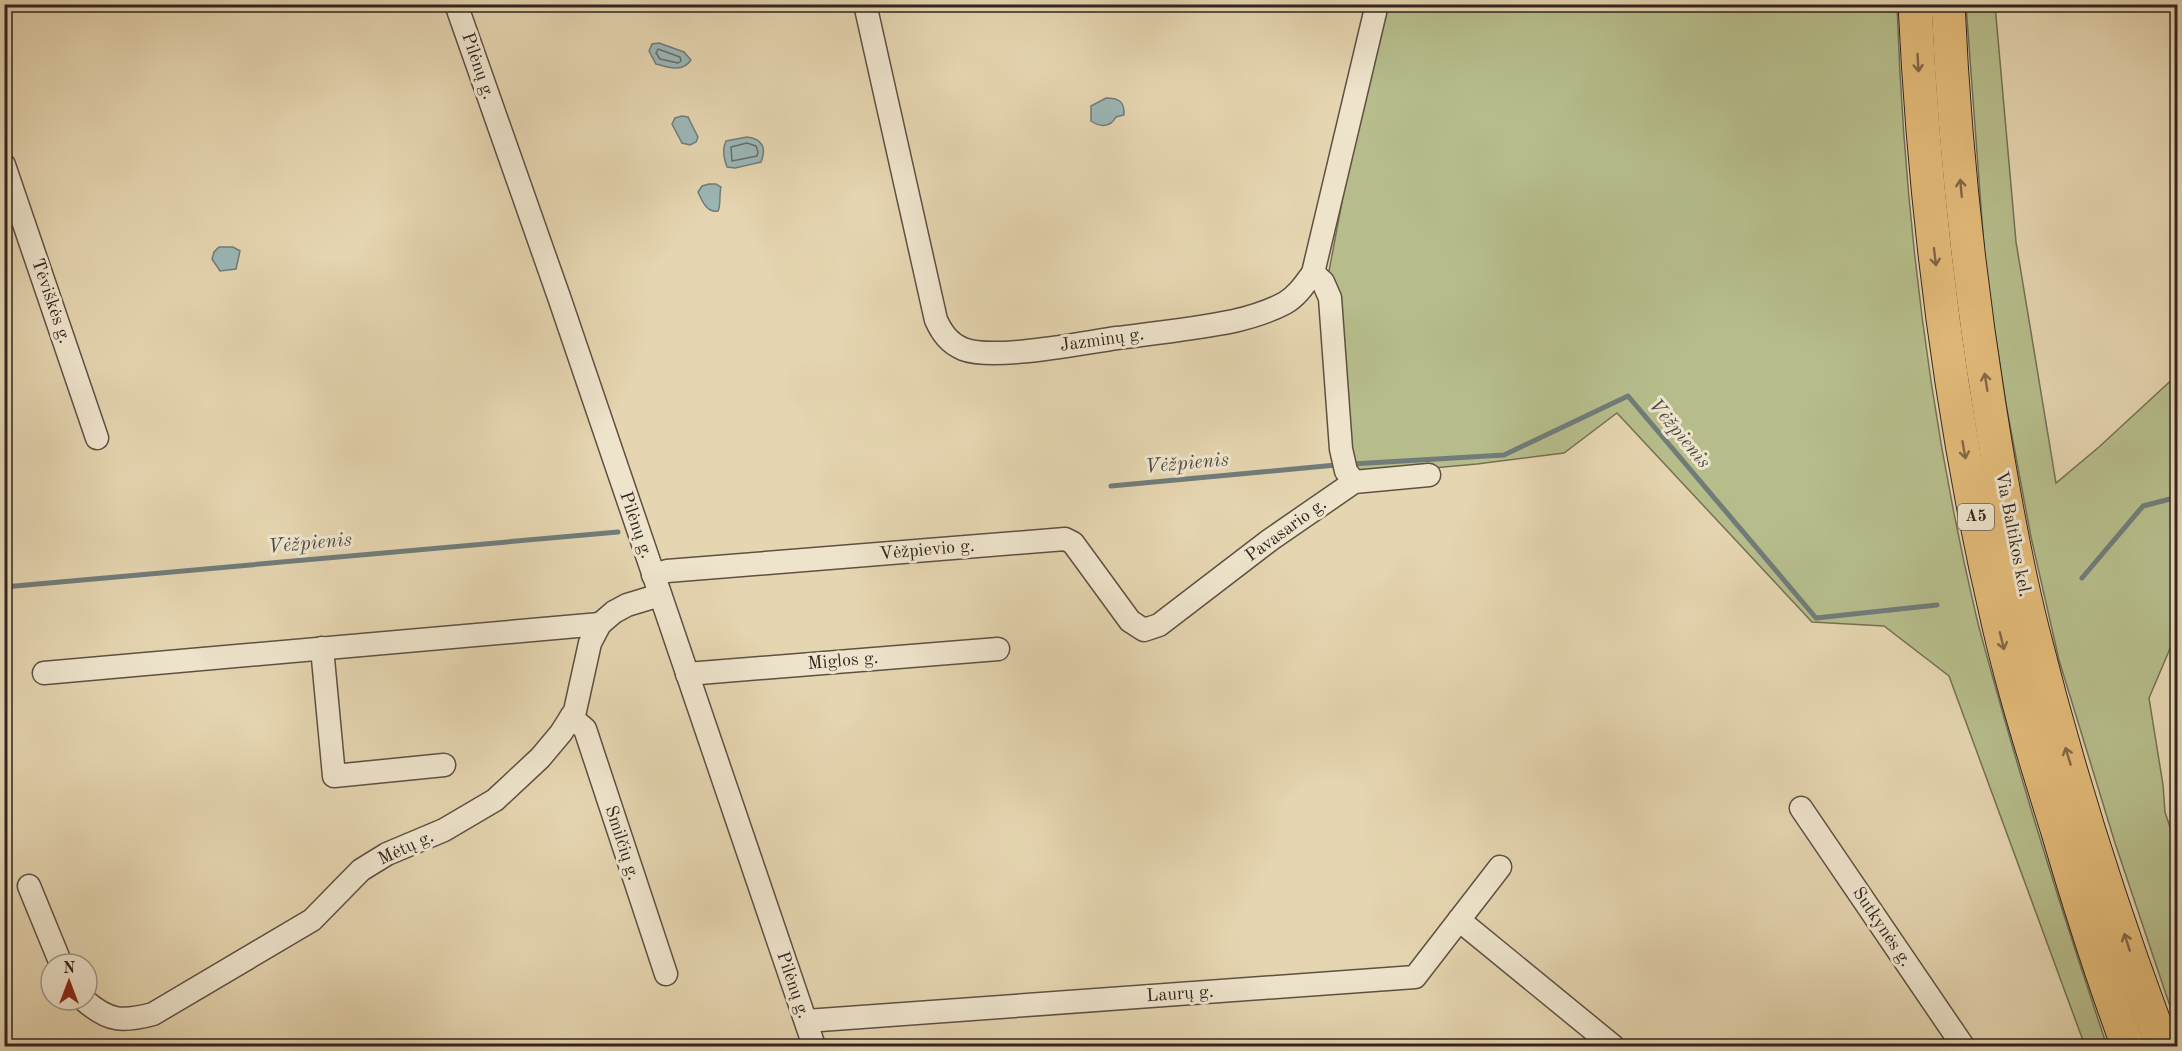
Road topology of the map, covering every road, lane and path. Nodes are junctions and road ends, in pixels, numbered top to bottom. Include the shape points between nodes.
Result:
1 (456, 4) edge
2 (865, 4) edge
3 (1377, 4) edge
4 (1915, 4) edge
5 (1948, 4) edge
6 (4, 165) edge
7 (1313, 273) junction
8 (97, 438) dead end
9 (1429, 475) dead end
10 (1354, 482) junction
11 (656, 585) junction
12 (600, 624) junction
13 (1159, 625) joint
14 (322, 648) junction
15 (998, 649) dead end
16 (44, 673) dead end
17 (687, 674) junction
18 (571, 717) junction
19 (444, 765) dead end
20 (1801, 808) dead end
21 (1500, 867) dead end
22 (28, 886) dead end
23 (1459, 920) junction
24 (56, 952) edge
25 (666, 974) dead end
26 (99, 1011) edge
27 (806, 1021) junction
28 (814, 1047) edge
29 (1613, 1047) edge
30 (1963, 1047) edge
31 (2128, 1047) edge
32 (2163, 1047) edge

1 - 11 street, Pilėnų g.
2 - 7 street, Jazminų g. via 936,320 942,333 963,349 1005,353 1235,321 1287,302
3 - 7 street, Jazminų g.
4 -> 31 highway, Via Baltikos kel. / A5 via 1922,120 1943,327 1986,570 2014,689
32 -> 5 highway, Via Baltikos kel. / A5 via 2062,738 2032,630 2002,488 1965,237
6 - 8 street, Tėviškės g.
7 - 10 street via 1323,282 1330,298 1341,449 1346,471
9 - 10 street, Pavasario g.
10 - 13 street, Pavasario g.
11 - 12 street
11 - 13 street, Vėžpievio g. via 667,571 1065,539 1073,543 1131,621 1144,630
11 - 17 street, Pilėnų g.
12 - 14 street
12 - 18 street, Mėtų g. via 590,643
14 - 16 street
14 - 19 street via 334,776
15 - 17 street, Miglos g.
17 - 27 street, Pilėnų g.
18 - 25 street, Smilčių g. via 585,729
18 - 26 street, Mėtų g. via 540,758 495,800 361,870 312,920 153,1014 130,1020
20 - 30 street, Sutkynės g.
21 - 23 street, Laurų g.
22 - 24 street
23 - 27 street, Laurų g. via 1415,976
23 - 29 street
27 - 28 street, Pilėnų g.

